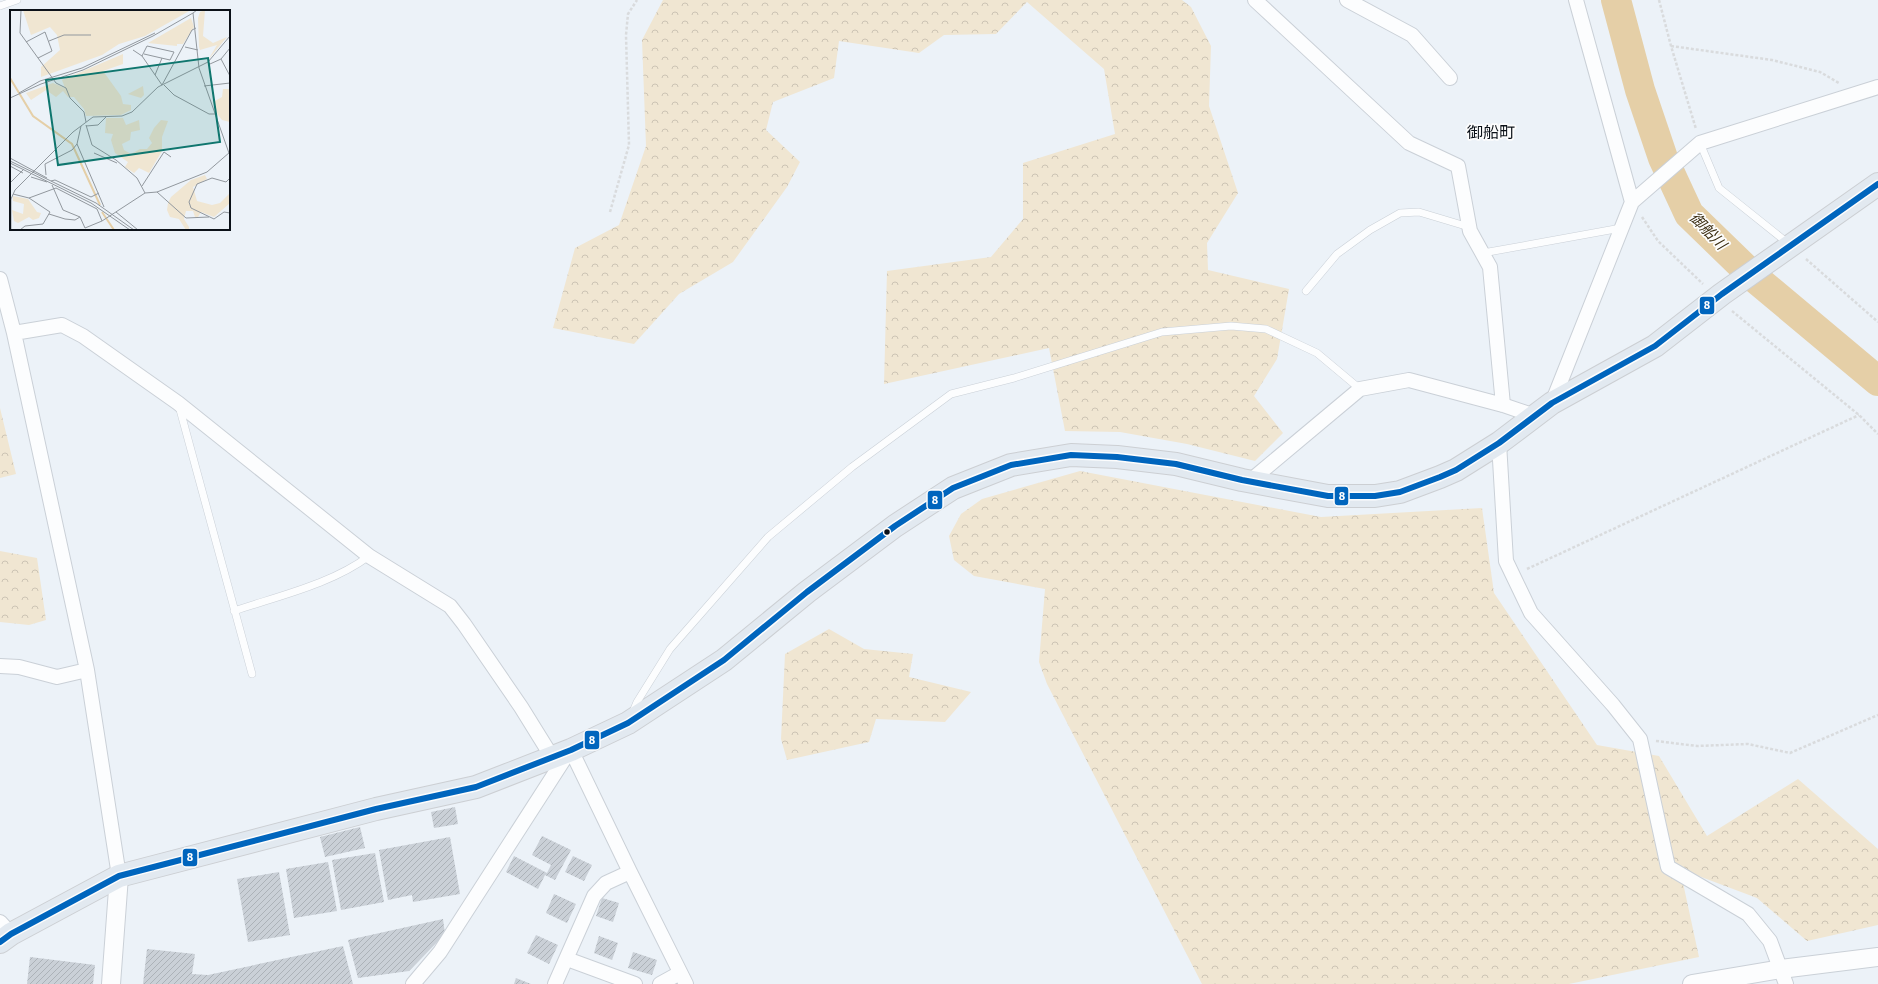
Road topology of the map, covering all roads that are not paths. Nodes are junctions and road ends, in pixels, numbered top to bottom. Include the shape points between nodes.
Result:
1 (17, 0) edge
2 (1255, 0) edge
3 (1347, 0) edge
4 (1576, 0) edge
5 (0, 6) edge
6 (1450, 78) dead end
7 (1878, 87) edge
8 (1696, 145) junction
9 (1878, 184) edge
10 (1632, 202) junction
11 (1469, 227) junction
12 (1622, 228) junction
13 (1791, 245) junction
14 (1482, 253) junction
15 (0, 278) edge
16 (1306, 291) dead end
17 (14, 332) junction
18 (1360, 389) junction
19 (178, 403) junction
20 (1552, 403) junction
21 (1502, 405) junction
22 (1535, 416) junction
23 (1499, 443) junction
24 (1250, 481) junction
25 (369, 556) junction
26 (234, 611) junction
27 (0, 666) edge
28 (87, 670) junction
29 (252, 674) dead end
30 (628, 723) junction
31 (561, 753) junction
32 (630, 872) junction
33 (119, 876) junction
34 (4, 933) edge
35 (1878, 957) edge
36 (567, 959) junction
37 (1783, 977) edge
38 (683, 978) edge
39 (111, 984) edge
40 (413, 984) edge
41 (555, 984) edge
42 (634, 984) edge
43 (660, 984) edge
44 (1692, 984) edge

1 - 5 lane
2 - 11 street via 1409,143 1458,166
3 - 6 street via 1412,35
4 - 10 street
7 - 8 street
8 - 10 street
8 - 13 lane via 1719,188
9 - 13 main road
10 - 12 street
11 - 14 street
11 - 16 lane via 1418,212 1400,212 1338,254
12 - 14 lane
12 - 20 street
13 - 20 main road via 1655,346
14 - 21 street via 1490,267
15 - 17 street
17 - 19 street via 62,325 83,336
17 - 28 street
18 - 21 street via 1409,380
18 - 24 street
18 - 30 lane via 1317,353 1266,329 1231,326 1162,332 1014,378 951,394 852,467 768,537 670,649 637,702
19 - 25 street
19 - 26 lane
20 - 22 main road
21 - 22 street
22 - 23 main road
23 - 24 main road via 1440,477 1400,492 1375,496 1328,496
23 - 37 street via 1506,561 1531,613 1640,739 1668,867 1748,914 1770,941
24 - 30 main road via 1176,464 1118,457 1071,455 1011,465 953,488 895,526 807,592 724,660
25 - 26 lane via 354,568
25 - 31 street via 450,606 521,707
26 - 29 lane
27 - 28 street via 19,667 57,677
28 - 33 street
30 - 31 main road
31 - 32 street
31 - 33 main road via 476,787 376,809
31 - 40 street via 440,952
32 - 36 street via 606,883 594,896
32 - 38 street
33 - 34 main road
33 - 39 street
35 - 37 street
36 - 41 street
36 - 42 street
37 - 44 street
38 - 43 street

